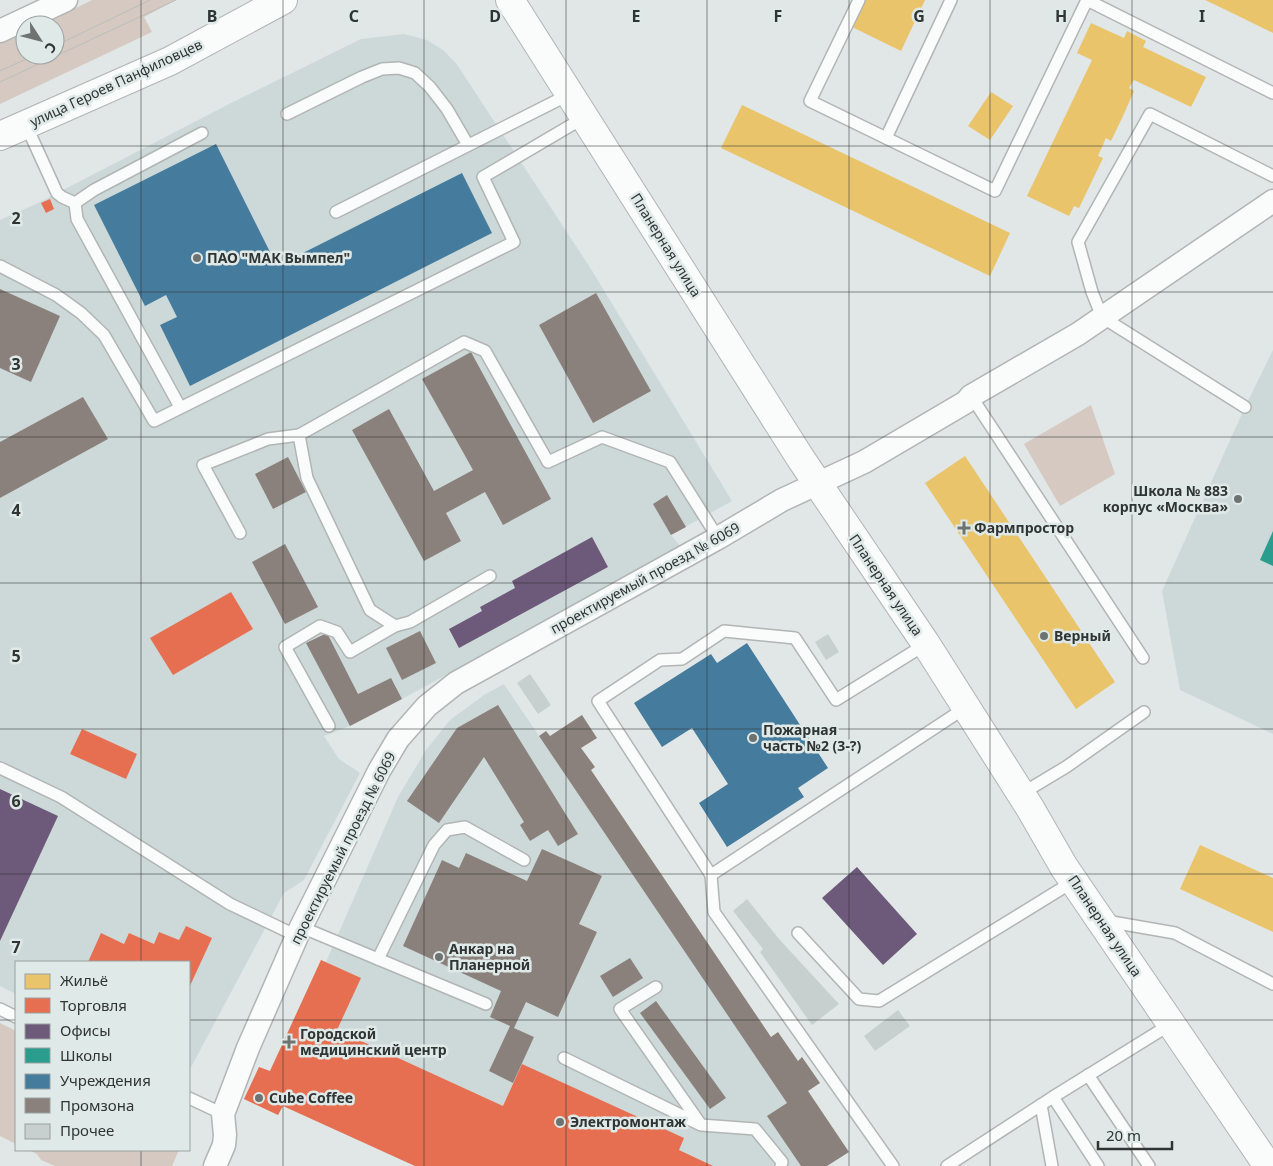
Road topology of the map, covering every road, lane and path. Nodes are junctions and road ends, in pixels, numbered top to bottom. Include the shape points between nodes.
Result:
1 (66, 0) edge
2 (283, 0) edge
3 (510, 0) edge
4 (859, 0) edge
5 (951, 0) edge
6 (1087, 0) edge
7 (42, 5) edge
8 (0, 31) edge
9 (1273, 93) edge
10 (570, 94) junction
11 (287, 114) dead end
12 (585, 117) junction
13 (26, 125) junction
14 (202, 133) dead end
15 (0, 136) edge
16 (886, 138) junction
17 (468, 146) junction
18 (1273, 176) edge
19 (1273, 201) edge
20 (75, 203) junction
21 (336, 212) dead end
22 (0, 266) edge
23 (1102, 317) junction
24 (971, 396) junction
25 (180, 407) junction
26 (1245, 407) dead end
27 (299, 435) junction
28 (817, 484) junction
29 (240, 533) dead end
30 (718, 538) junction
31 (490, 576) dead end
32 (395, 626) junction
33 (926, 644) junction
34 (1143, 658) dead end
35 (965, 708) junction
36 (1144, 712) dead end
37 (329, 726) dead end
38 (0, 768) edge
39 (1020, 794) junction
40 (524, 860) dead end
41 (711, 874) junction
42 (1074, 881) junction
43 (1100, 920) junction
44 (299, 932) junction
45 (798, 933) dead end
46 (378, 960) junction
47 (1273, 984) edge
48 (656, 987) dead end
49 (486, 1004) dead end
50 (0, 1009) edge
51 (15, 1016) edge
52 (1171, 1024) junction
53 (564, 1058) dead end
54 (1088, 1075) junction
55 (1054, 1097) junction
56 (190, 1098) edge
57 (1041, 1105) junction
58 (224, 1114) junction
59 (701, 1124) junction
60 (215, 1166) edge
61 (781, 1166) edge
62 (893, 1166) edge
63 (947, 1166) edge
64 (1052, 1166) edge
65 (1098, 1166) edge
66 (1149, 1166) edge
67 (1268, 1166) edge

1 - 7 street
2 - 13 main road, улица Героев Панфиловцев via 170,61
3 - 10 main road, Планерная улица
4 - 16 lane via 810,101
5 - 16 lane
6 - 9 lane
6 - 16 lane via 994,191
7 - 8 street
10 - 12 main road, Планерная улица
10 - 17 lane
11 - 17 lane via 362,77 382,69 399,68 415,73 430,87
12 - 25 lane via 483,177 514,242
12 - 28 main road, Планерная улица
13 - 15 main road, улица Героев Панфиловцев
13 - 20 lane via 57,193
14 - 20 lane
17 - 21 lane
18 - 23 lane via 1150,114 1078,242
19 - 23 street, проектируемый проезд № 6069
20 - 25 lane via 77,219
22 - 25 lane via 56,295 104,335 154,421
23 - 24 street, проектируемый проезд № 6069
23 - 26 lane
24 - 28 street, проектируемый проезд № 6069 via 864,462
24 - 34 lane
27 - 29 lane via 268,439 204,465
27 - 30 lane via 464,342 485,351 548,462 602,436 670,462
27 - 32 lane via 307,478 370,610
28 - 30 street, проектируемый проезд № 6069 via 782,500
28 - 33 main road, Планерная улица
30 - 44 street, проектируемый проезд № 6069 via 456,683 427,706 398,739 379,771
31 - 32 lane via 424,615
32 - 37 lane via 350,652 337,632 320,626 285,647
33 - 35 main road, Планерная улица
33 - 41 lane via 836,700 795,638 724,631 682,659 660,660 598,701
35 - 39 main road, Планерная улица
35 - 41 lane
36 - 39 lane via 1066,767
38 - 44 lane via 60,797 230,904
39 - 42 main road, Планерная улица
40 - 46 lane via 465,827 447,830 434,845
41 - 62 lane via 714,912
42 - 43 main road, Планерная улица
42 - 45 lane via 879,1001 859,999
43 - 47 lane via 1175,933
43 - 52 main road, Планерная улица
44 - 46 lane
44 - 58 street, проектируемый проезд № 6069 via 248,1048
46 - 49 lane
48 - 59 lane via 620,1009
50 - 51 lane
52 - 54 lane
52 - 67 main road, Планерная улица
53 - 59 lane
54 - 55 lane
54 - 66 lane
55 - 57 lane
55 - 65 lane
56 - 58 lane
57 - 63 lane
57 - 64 lane
58 - 60 street, проектируемый проезд № 6069 via 224,1145
59 - 61 lane via 755,1129 782,1162

